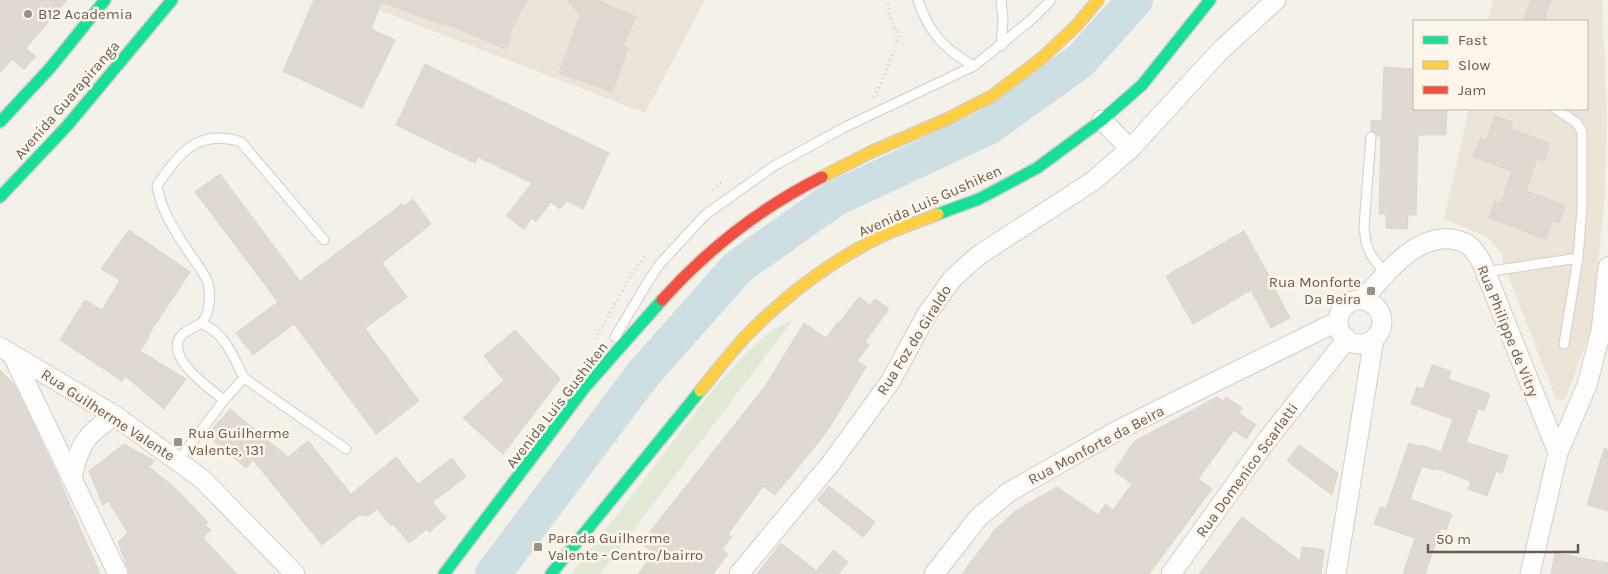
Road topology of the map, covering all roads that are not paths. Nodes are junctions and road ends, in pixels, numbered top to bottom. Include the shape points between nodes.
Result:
1 (104, 0) edge
2 (163, 0) edge
3 (172, 0) edge
4 (918, 0) edge
5 (1001, 0) edge
6 (1051, 0) edge
7 (1098, 0) edge
8 (1210, 0) edge
9 (1276, 0) edge
10 (154, 21) junction
11 (1001, 46) junction
12 (974, 66) junction
13 (1558, 110) edge
14 (1102, 120) junction
15 (0, 122) edge
16 (1371, 137) dead end
17 (1130, 149) junction
18 (0, 197) edge
19 (324, 240) dead end
20 (1407, 254) junction
21 (1578, 258) junction
22 (1608, 267) edge
23 (1485, 272) junction
24 (1386, 275) junction
25 (1362, 300) junction
26 (1379, 309) junction
27 (201, 323) junction
28 (1342, 330) junction
29 (1374, 339) junction
30 (1564, 344) dead end
31 (6, 350) edge
32 (244, 378) junction
33 (586, 386) junction
34 (224, 400) junction
35 (114, 416) junction
36 (346, 449) dead end
37 (1558, 453) junction
38 (178, 461) junction
39 (72, 478) junction
40 (118, 574) edge
41 (295, 574) edge
42 (444, 574) edge
43 (552, 574) edge
44 (738, 574) edge
45 (934, 574) edge
46 (1171, 574) edge
47 (1336, 574) edge
48 (1530, 574) edge

1 - 15 main road via 51,67
2 - 10 main road
3 - 10 main road, Avenida Guarapiranga
4 - 12 lane via 936,38 955,56
5 - 11 lane
6 - 11 lane
7 - 33 main road, Avenida Luis Gushiken via 1042,58 992,96 800,188 743,225 680,279
8 - 14 main road, Avenida Luis Gushiken via 1142,85
9 - 17 street, Rua Foz do Giraldo via 1220,51
10 - 18 main road, Avenida Guarapiranga
11 - 12 lane
12 - 33 lane via 845,127 782,162 705,215 649,280
13 - 21 lane via 1578,123 1582,132
14 - 17 street
14 - 43 main road, Avenida Luis Gushiken via 1038,168 979,200 878,238 844,257 778,306 740,344
16 - 24 lane via 1364,226 1371,255
17 - 44 street, Rua Foz do Giraldo via 1092,180 978,255 953,278 927,314 890,382 831,463
19 - 27 lane via 242,142 209,138 184,151 157,186 169,222 208,283 208,311
20 - 23 street, Rua Philippe de Vitry via 1439,238 1458,240 1471,247
20 - 24 street, Rua Philippe de Vitry
20 - 26 street
21 - 23 lane
21 - 30 lane
22 - 37 street via 1601,331 1587,385
23 - 37 street, Rua Philippe de Vitry
24 - 25 street, Rua Philippe de Vitry
25 - 26 street via 1372,302
25 - 28 street via 1350,302 1342,310
26 - 29 street via 1382,325
27 - 32 lane via 211,327 228,345
27 - 34 lane via 180,337 177,347 195,377
28 - 29 street via 1355,343
28 - 45 street, Rua Monforte da Beira via 1284,348 1120,429 1009,492 978,518
28 - 46 street, Rua Domenico Scarlatti via 1324,367
29 - 47 street
31 - 35 street, Rua Guilherme Valente
31 - 39 street
32 - 34 lane
32 - 36 lane
33 - 42 main road, Avenida Luis Gushiken
34 - 38 lane
35 - 38 street, Rua Guilherme Valente
35 - 39 street via 92,431 82,445
37 - 48 street
38 - 41 street, Rua Guilherme Valente via 202,479
39 - 40 street

